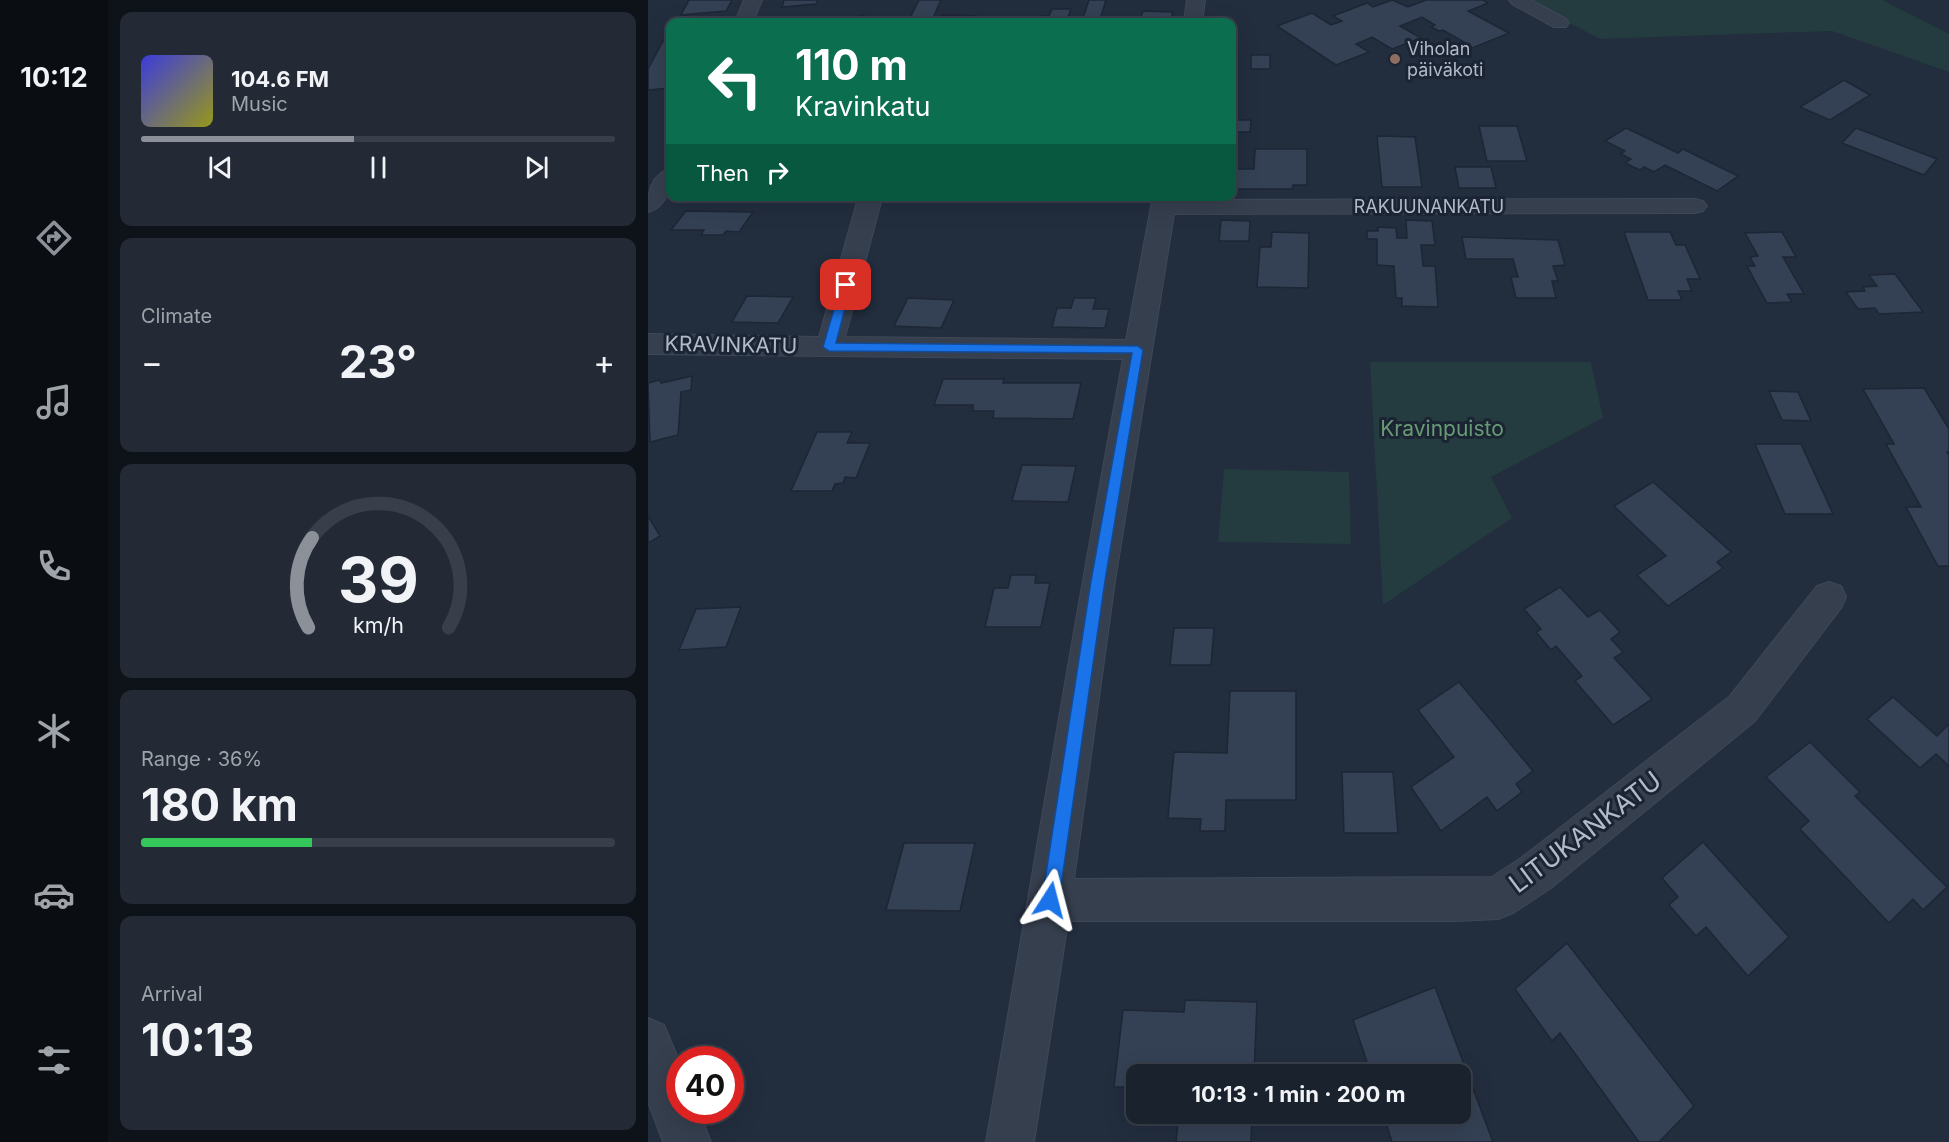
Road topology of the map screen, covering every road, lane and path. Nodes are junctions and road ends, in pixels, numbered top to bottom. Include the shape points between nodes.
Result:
1 (753, 0) edge
2 (1196, 0) edge
3 (1518, 0) edge
4 (746, 18) edge
5 (1193, 18) edge
6 (1560, 23) dead end
7 (666, 181) edge
8 (869, 202) dead end
9 (1164, 202) edge
10 (648, 206) edge
11 (1695, 206) dead end
12 (648, 344) edge
13 (829, 347) junction
14 (1138, 350) junction
15 (1829, 597) dead end
16 (1050, 900) junction
17 (648, 1041) edge
18 (687, 1142) edge
19 (1010, 1142) edge

1 - 4 street
2 - 5 street
3 - 6 street
7 - 10 street
8 - 13 street
9 - 11 street, RAKUUNANKATU via 1548,208
9 - 14 street
12 - 13 street, KRAVINKATU
13 - 14 street, KRAVINKATU
14 - 16 street via 1098,581
15 - 16 street, LITUKANKATU via 1742,709 1536,873 1497,897
16 - 19 street
17 - 18 street

